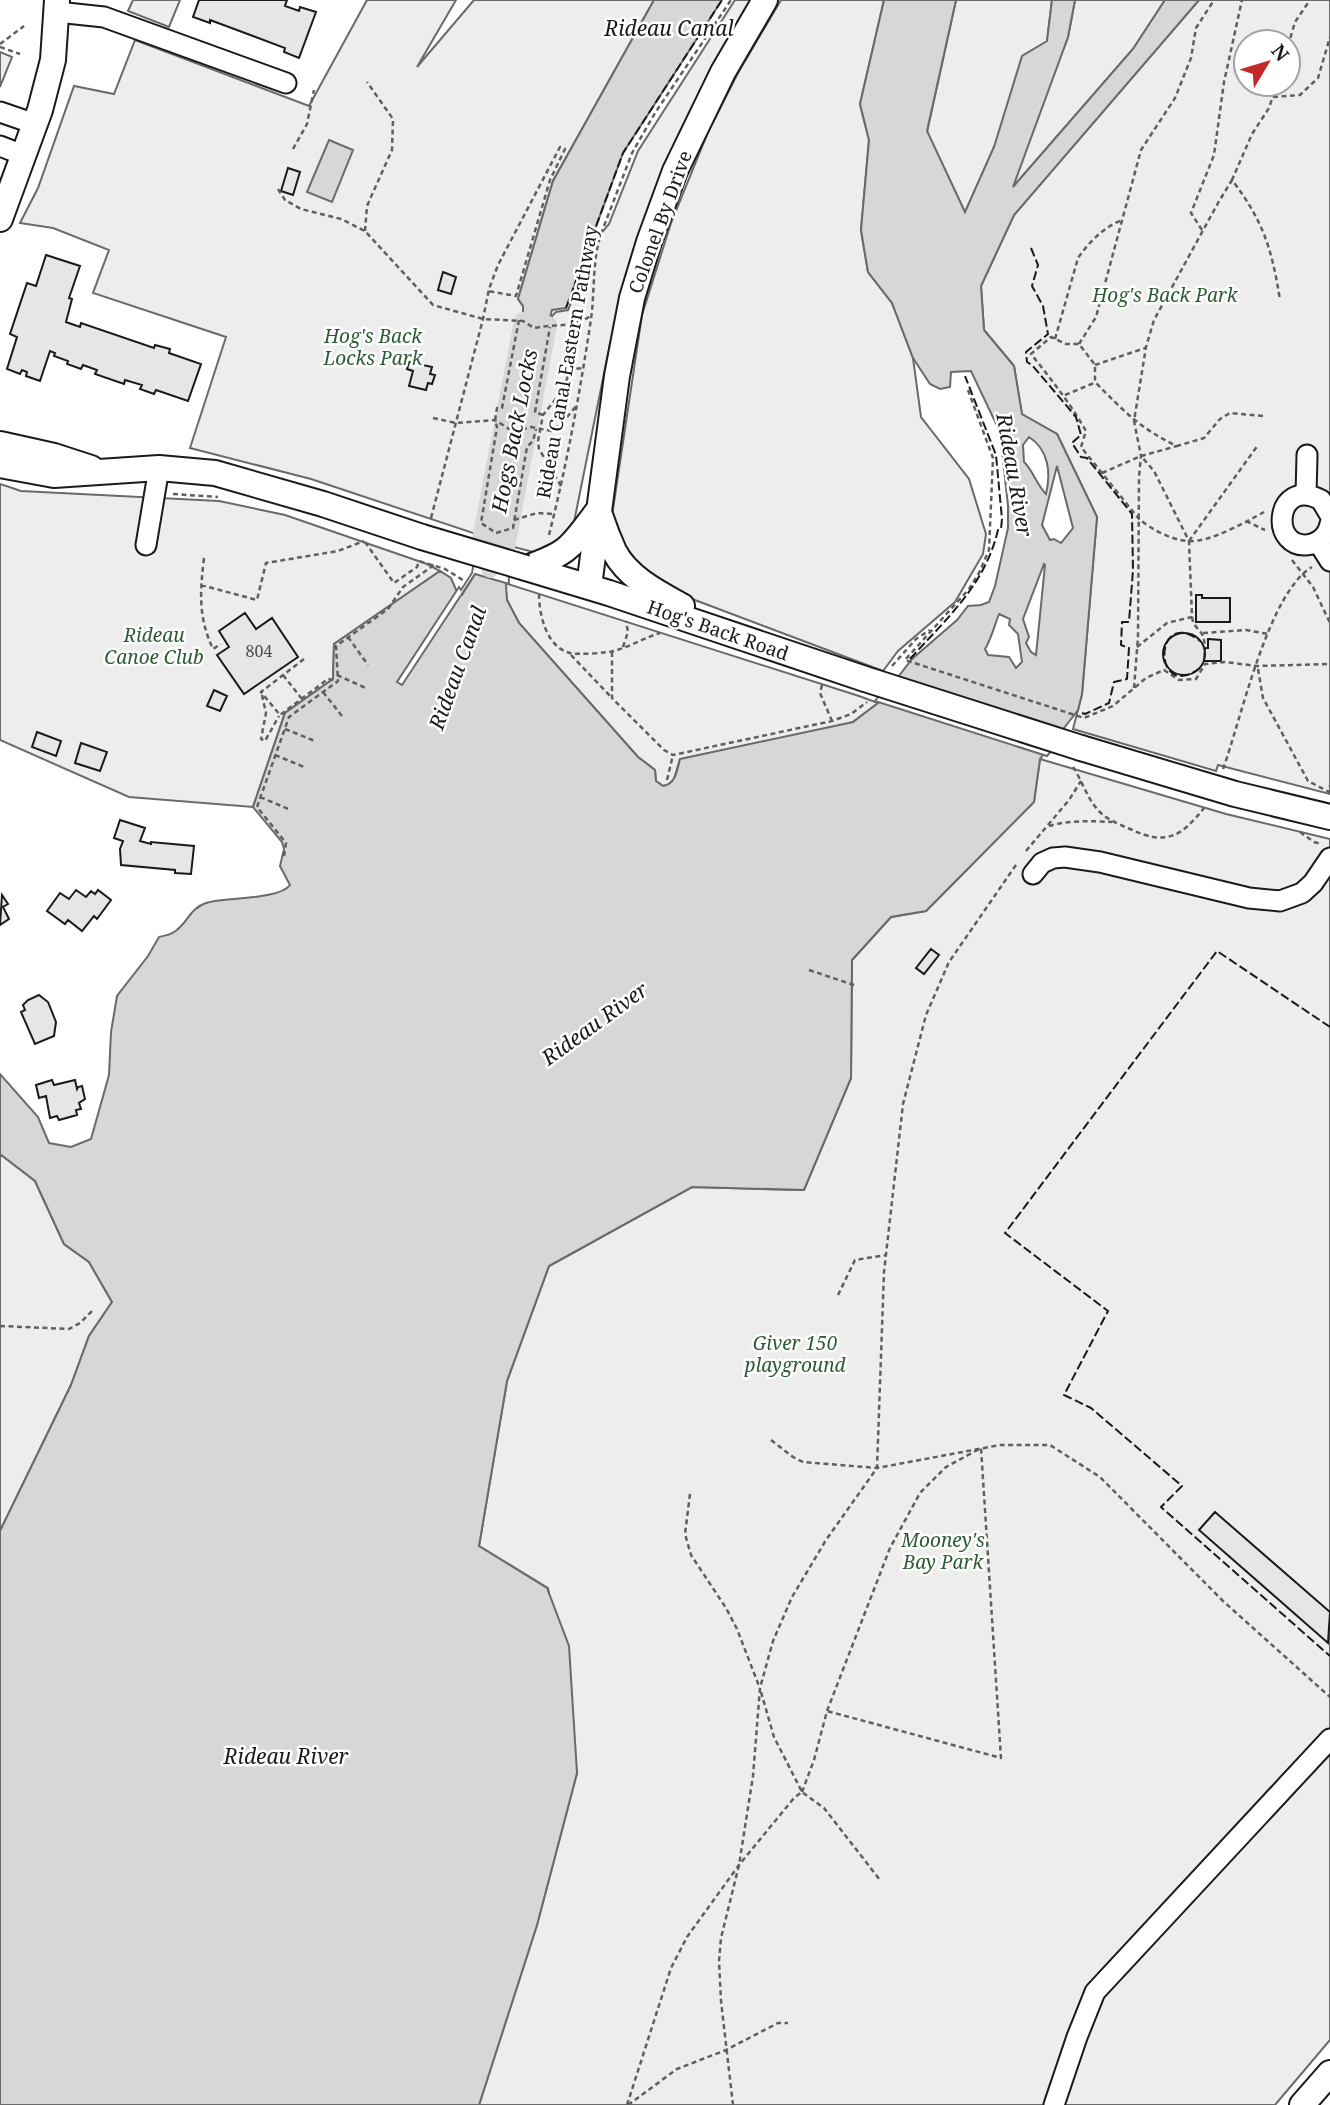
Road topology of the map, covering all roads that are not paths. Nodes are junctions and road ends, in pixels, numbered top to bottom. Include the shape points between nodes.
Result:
1 (765, 0) edge
2 (57, 6) edge
3 (286, 83) dead end
4 (0, 112) edge
5 (35, 124) junction
6 (0, 146) edge
7 (12, 174) edge
8 (0, 219) edge
9 (0, 444) edge
10 (1307, 455) dead end
11 (0, 465) edge
12 (159, 468) junction
13 (101, 471) junction
14 (1306, 495) junction
15 (598, 511) junction
16 (1330, 515) edge
17 (1330, 524) edge
18 (146, 545) dead end
19 (1325, 553) edge
20 (526, 568) junction
21 (589, 586) junction
22 (743, 638) junction
23 (1330, 817) edge
24 (1330, 858) edge
25 (1033, 874) dead end
26 (1330, 1739) edge
27 (1330, 2073) edge
28 (1054, 2105) edge
29 (1302, 2105) edge

1 - 15 main road, Colonel By Drive via 723,72 675,171 649,242 622,350
2 - 3 lane via 104,17
2 - 5 main road via 53,60
4 - 5 lane
5 - 7 main road
6 - 7 lane
7 - 8 main road
9 - 13 main road, Hog's Back Road
10 - 14 lane
11 - 13 main road, Hog's Back Road via 54,475
12 - 13 main road, Hog's Back Road
12 - 18 lane
12 - 20 main road, Hog's Back Road, bridge via 215,473 426,529
14 - 16 lane via 1321,500
14 - 19 lane via 1290,500 1281,522 1288,537
15 - 20 main road via 571,547
15 - 21 main road, Colonel By Drive
15 - 22 main road via 615,553 628,570 657,593
17 - 19 lane via 1324,537
20 - 21 main road, Hog's Back Road
21 - 22 main road, Hog's Back Road
22 - 23 main road, Hog's Back Road, bridge via 866,690 1074,753
24 - 25 lane via 1302,893 1280,901 1065,857 1042,863
26 - 28 lane via 1096,1992
27 - 29 main road

